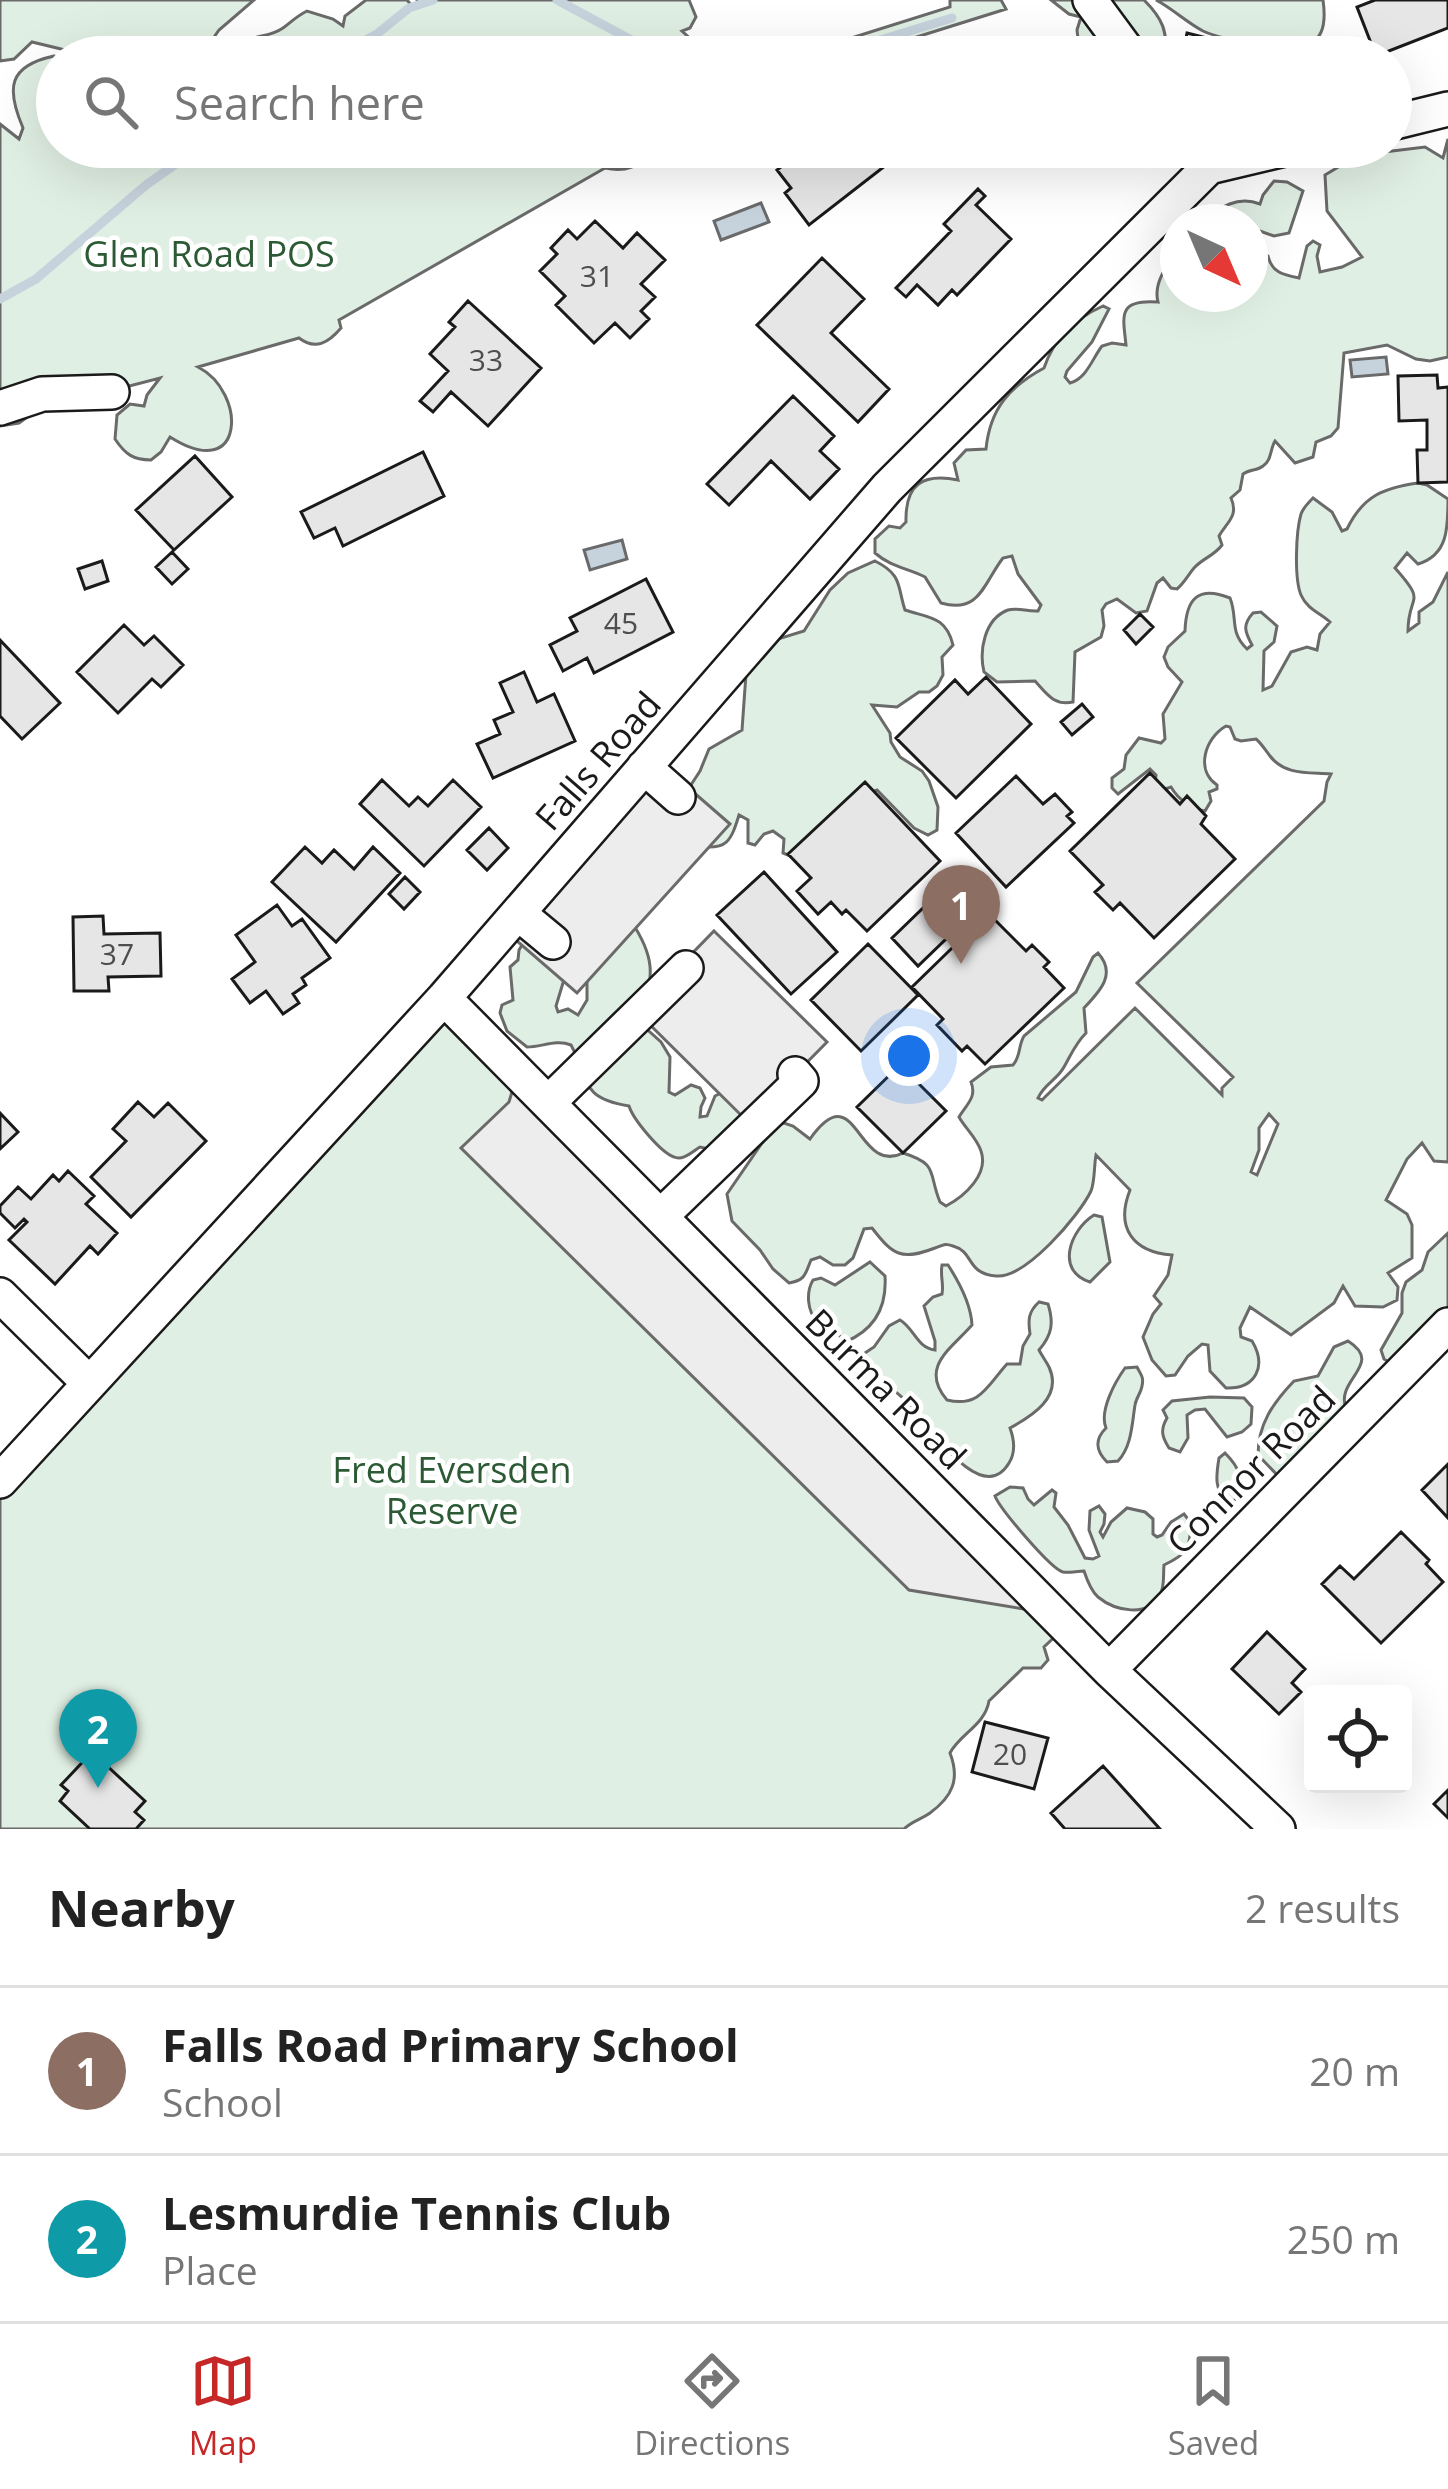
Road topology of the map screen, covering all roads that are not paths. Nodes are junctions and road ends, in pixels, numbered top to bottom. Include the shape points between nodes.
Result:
1 (1090, 0) edge
2 (1117, 36) edge
3 (1448, 109) edge
4 (1412, 118) edge
5 (1192, 168) edge
6 (112, 392) dead end
7 (0, 408) edge
8 (644, 767) junction
9 (678, 797) dead end
10 (518, 913) junction
11 (553, 942) dead end
12 (686, 968) dead end
13 (445, 998) junction
14 (795, 1075) dead end
15 (548, 1103) junction
16 (661, 1216) junction
17 (0, 1295) edge
18 (1448, 1325) edge
19 (88, 1383) junction
20 (0, 1481) edge
21 (1109, 1670) junction
22 (1278, 1829) edge

1 - 2 street
3 - 4 street
5 - 8 street, Falls Road via 887,488
6 - 7 street via 42,394
8 - 9 street
8 - 10 street, Falls Road
10 - 11 street
10 - 13 street, Falls Road
12 - 15 street
13 - 15 street, Burma Road
13 - 19 street, Falls Road
14 - 16 street via 801,1081
15 - 16 street, Burma Road
16 - 21 street, Burma Road
17 - 19 street
18 - 21 street, Connor Road
19 - 20 street, Falls Road
21 - 22 street, Burma Road

